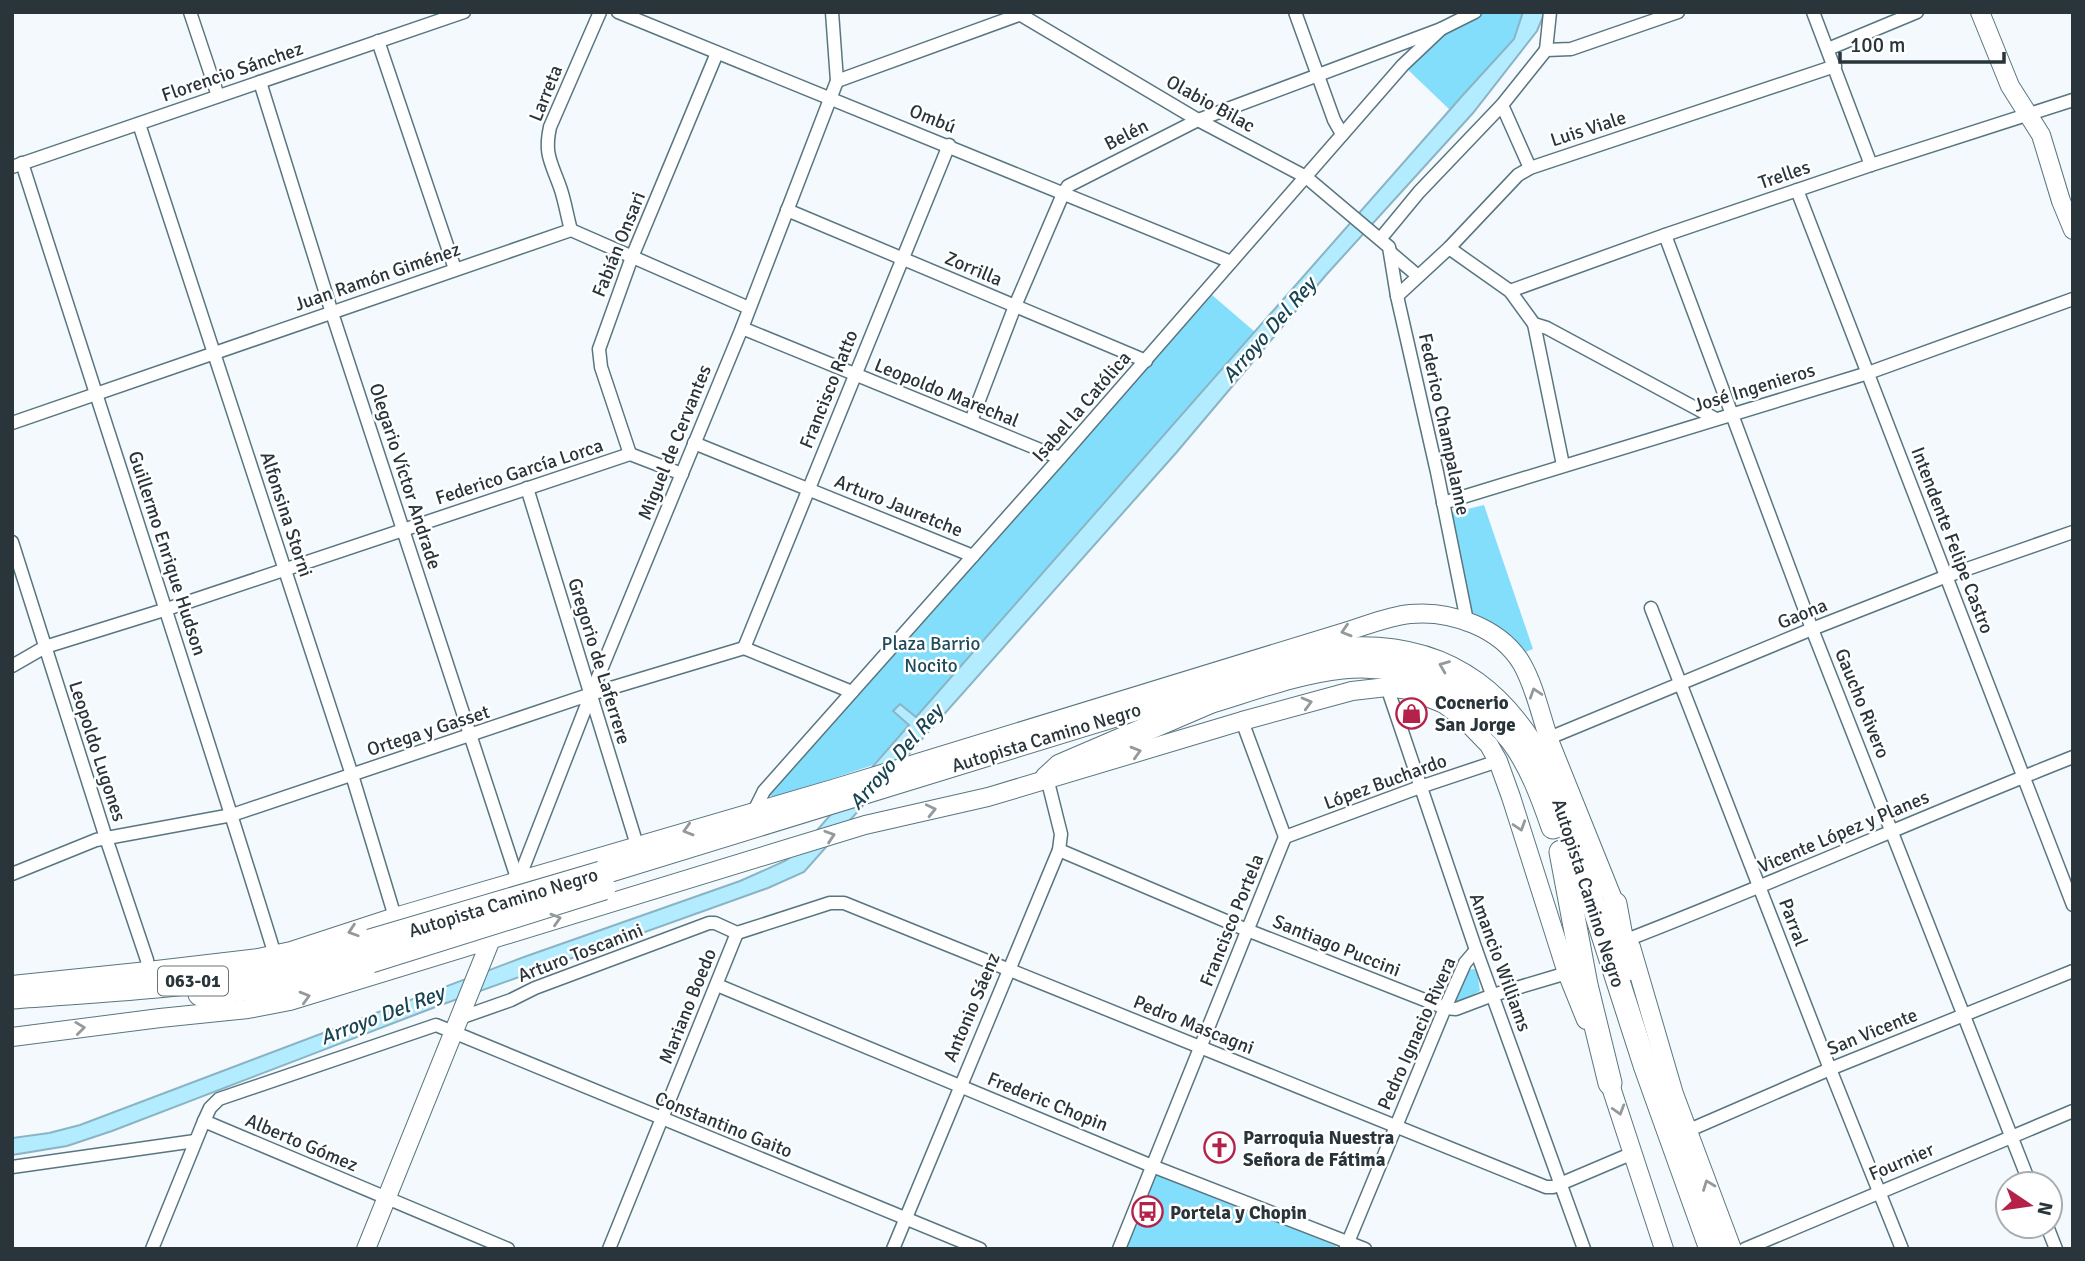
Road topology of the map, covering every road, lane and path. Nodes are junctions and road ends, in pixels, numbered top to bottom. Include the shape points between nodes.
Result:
1 (190, 12) edge
2 (464, 12) edge
3 (600, 12) edge
4 (618, 12) edge
5 (832, 12) edge
6 (1295, 12) edge
7 (1475, 12) edge
8 (1550, 12) edge
9 (1678, 12) edge
10 (1813, 12) edge
11 (1917, 12) edge
12 (1980, 12) edge
13 (1021, 13) edge
14 (1441, 29) junction
15 (378, 41) junction
16 (1828, 49) junction
17 (1546, 50) junction
18 (717, 52) junction
19 (1835, 66) junction
20 (1318, 77) junction
21 (837, 81) junction
22 (260, 82) junction
23 (218, 96) junction
24 (830, 97) junction
25 (2073, 100) edge
26 (1502, 104) junction
27 (2028, 116) junction
28 (1198, 120) junction
29 (139, 124) junction
30 (1342, 134) junction
31 (949, 145) junction
32 (17, 165) edge
33 (1871, 165) junction
34 (1530, 168) junction
35 (1306, 177) junction
36 (1797, 190) junction
37 (1063, 194) junction
38 (787, 210) junction
39 (571, 230) junction
40 (2073, 230) edge
41 (1665, 235) junction
42 (1381, 239) junction
43 (1449, 248) junction
44 (1391, 253) junction
45 (632, 257) junction
46 (903, 260) junction
47 (1231, 262) junction
48 (455, 269) junction
49 (1418, 276) junction
50 (1510, 291) junction
51 (1397, 296) junction
52 (2073, 299) edge
53 (1015, 306) junction
54 (749, 308) junction
55 (332, 313) junction
56 (1534, 324) junction
57 (742, 328) junction
58 (216, 354) junction
59 (1146, 361) junction
60 (1868, 373) junction
61 (854, 375) junction
62 (95, 395) junction
63 (1732, 414) junction
64 (1716, 419) junction
65 (971, 421) junction
66 (12, 423) edge
67 (694, 443) junction
68 (630, 454) junction
69 (1060, 458) junction
70 (1563, 465) junction
71 (682, 474) junction
72 (527, 488) junction
73 (809, 489) junction
74 (1443, 503) junction
75 (404, 529) junction
76 (2073, 532) edge
77 (12, 542) edge
78 (973, 555) junction
79 (285, 570) junction
80 (1947, 576) junction
81 (1651, 608) dead end
82 (167, 609) junction
83 (1467, 621) junction
84 (1812, 629) junction
85 (45, 647) junction
86 (744, 648) junction
87 (12, 666) edge
88 (1681, 684) junction
89 (1387, 687) junction
90 (852, 692) junction
91 (591, 694) junction
92 (1207, 703) junction
93 (1242, 721) junction
94 (471, 736) junction
95 (1549, 738) junction
96 (2073, 757) edge
97 (1498, 761) junction
98 (352, 775) junction
99 (924, 775) junction
100 (2023, 777) junction
101 (1047, 778) junction
102 (1420, 787) junction
103 (754, 811) junction
104 (232, 815) junction
105 (1893, 830) junction
106 (106, 838) junction
107 (1285, 838) junction
108 (637, 845) junction
109 (1059, 850) junction
110 (1561, 852) junction
111 (12, 874) edge
112 (518, 881) junction
113 (1760, 888) junction
114 (1615, 904) junction
115 (2073, 905) edge
116 (395, 917) junction
117 (1247, 930) junction
118 (737, 933) junction
119 (491, 939) junction
120 (1629, 939) junction
121 (1476, 950) junction
122 (370, 951) junction
123 (275, 955) junction
124 (1008, 969) junction
125 (148, 971) junction
126 (2073, 971) edge
127 (1567, 973) junction
128 (12, 985) edge
129 (717, 985) junction
130 (1493, 995) junction
131 (12, 997) edge
132 (1444, 1008) junction
133 (12, 1010) edge
134 (1964, 1014) junction
135 (461, 1018) junction
136 (12, 1037) edge
137 (1201, 1048) junction
138 (1645, 1065) junction
139 (1830, 1069) junction
140 (1611, 1083) junction
141 (959, 1086) junction
142 (2073, 1111) edge
143 (662, 1119) junction
144 (204, 1121) junction
145 (1396, 1126) junction
146 (1687, 1131) junction
147 (2011, 1136) junction
148 (195, 1141) junction
149 (1633, 1153) junction
150 (1152, 1166) junction
151 (12, 1167) edge
152 (2024, 1170) edge
153 (1560, 1183) junction
154 (1879, 1191) junction
155 (387, 1198) junction
156 (905, 1218) junction
157 (1347, 1245) edge
158 (152, 1249) edge
159 (366, 1249) edge
160 (508, 1249) edge
161 (609, 1249) edge
162 (893, 1249) edge
163 (980, 1249) edge
164 (1119, 1249) edge
165 (1365, 1249) edge
166 (1584, 1249) edge
167 (1664, 1249) edge
168 (1696, 1249) edge
169 (1711, 1249) edge
170 (1732, 1249) edge
171 (1745, 1249) edge
172 (1902, 1249) edge

1 - 23 street
2 - 15 street, Florencio Sánchez
3 - 39 street, Larreta via 546,145
4 - 18 street, Ombú
5 - 21 street, Miguel de Cervantes
6 - 20 street
7 - 14 street
8 - 17 street
9 - 17 street via 1571,49
10 - 16 street
11 - 16 street
12 - 27 street via 2010,86
13 - 21 street
13 - 28 street, Olabio Bilac
14 - 20 street, Belén
14 - 30 street, Isabel la Católica
15 - 22 street, Florencio Sánchez
15 - 48 street
16 - 19 street
17 - 26 street
18 - 24 street, Ombú
18 - 45 street, Fabián Onsari
19 - 33 street
19 - 34 street, Luis Viale
20 - 28 street, Belén
20 - 30 street
21 - 24 street, Miguel de Cervantes
22 - 23 street, Florencio Sánchez
22 - 55 street, Olegario Víctor Andrade
23 - 29 street, Florencio Sánchez
24 - 31 street, Ombú
24 - 38 street, Miguel de Cervantes
25 - 27 street, Trelles
26 - 34 street
26 - 42 street
27 - 33 street, Trelles
27 - 40 street via 2041,135
28 - 35 street, Olabio Bilac
28 - 37 street, Belén via 1073,183
29 - 32 street, Florencio Sánchez
29 - 58 street, Alfonsina Storni
30 - 35 street, Isabel la Católica
31 - 37 street, Ombú
31 - 46 street, Francisco Ratto
32 - 62 street, Guillermo Enrique Hudson
33 - 36 street, Trelles
34 - 43 street, Luis Viale
35 - 42 street, Olabio Bilac
35 - 47 street, Isabel la Católica
36 - 41 street, Trelles
36 - 60 street, Intendente Felipe Castro
37 - 47 street, Ombú
37 - 53 street
38 - 46 street, Zorrilla
38 - 54 street, Miguel de Cervantes
39 - 45 street
39 - 48 street, Juan Ramón Giménez
41 - 50 street, Trelles
41 - 63 street, Gaucho Rivero
42 - 44 street, Federico Champalanne
43 - 49 street, Luis Viale
43 - 50 street
44 - 49 street
44 - 51 street, Federico Champalanne
45 - 54 street
45 - 68 street, Fabián Onsari via 599,358
46 - 53 street, Zorrilla
46 - 61 street, Francisco Ratto
47 - 59 street, Isabel la Católica
48 - 55 street, Juan Ramón Giménez
49 - 51 street, Luis Viale
50 - 56 street
51 - 74 street, Federico Champalanne
52 - 60 street, José Ingenieros
53 - 59 street, Zorrilla
53 - 65 street
54 - 57 street, Miguel de Cervantes
55 - 58 street, Juan Ramón Giménez
55 - 75 street, Olegario Víctor Andrade
56 - 64 street
56 - 70 street
57 - 61 street, Leopoldo Marechal
57 - 67 street, Miguel de Cervantes
58 - 62 street, Juan Ramón Giménez
58 - 79 street, Alfonsina Storni
59 - 69 street, Isabel la Católica
60 - 63 street, José Ingenieros
60 - 80 street, Intendente Felipe Castro
61 - 65 street, Leopoldo Marechal
61 - 73 street, Francisco Ratto
62 - 66 street, Juan Ramón Giménez
62 - 82 street, Guillermo Enrique Hudson
63 - 64 street, José Ingenieros
63 - 84 street, Gaucho Rivero
64 - 70 street, José Ingenieros
65 - 69 street, Leopoldo Marechal
67 - 71 street, Miguel de Cervantes
67 - 73 street, Arturo Jauretche
68 - 71 street, Federico García Lorca
68 - 72 street, Federico García Lorca
69 - 78 street, Isabel la Católica
70 - 74 street, José Ingenieros
71 - 91 street, Miguel de Cervantes
72 - 75 street, Federico García Lorca
72 - 91 street, Gregorio de Laferrere
73 - 78 street, Arturo Jauretche
73 - 86 street, Francisco Ratto
74 - 83 street, Federico Champalanne
75 - 79 street, Federico García Lorca
75 - 94 street, Olegario Víctor Andrade
76 - 80 street, Gaona
77 - 85 street, Leopoldo Lugones
78 - 90 street, Isabel la Católica
79 - 82 street, Federico García Lorca
79 - 98 street, Alfonsina Storni
80 - 84 street, Gaona
80 - 100 street, Intendente Felipe Castro
81 - 88 street, Parral
82 - 85 street, Federico García Lorca
82 - 104 street, Guillermo Enrique Hudson
95 -> 83 street via 1531,682 1515,653
83 -> 99 street via 1420,614 1397,617
84 - 88 street, Gaona
84 - 105 street, Gaucho Rivero
85 - 87 street, Federico García Lorca
85 - 106 street, Leopoldo Lugones
86 - 90 street
86 - 91 street, Ortega y Gasset
88 - 95 street, Gaona
88 - 113 street, Parral
93 -> 89 street via 1352,691
89 - 97 street via 1444,704 1479,733
89 - 102 street, Amancio Williams
90 - 103 street, Isabel la Católica via 764,790
91 - 94 street, Ortega y Gasset
91 - 108 street, Gregorio de Laferrere
91 - 112 street, Miguel de Cervantes
92 - 99 highway, Autopista Camino Negro / 063-01
92 - 101 highway via 1060,766
92 - 110 highway, Autopista Camino Negro / 063-01 via 1344,667 1369,666 1423,676 1482,709 1513,742 1545,804
101 -> 93 street
93 - 107 street, Francisco Portela
94 - 98 street, Ortega y Gasset
94 - 112 street, Olegario Víctor Andrade
95 - 114 street
96 - 100 street, Vicente López y Planes
97 - 102 street, López Buchardo
97 -> 127 street
98 - 104 street, Ortega y Gasset
98 - 116 street, Alfonsina Storni
99 - 103 street via 836,788
99 - 122 highway, Autopista Camino Negro / 063-01, bridge via 809,817
138 -> 99 highway, Autopista Camino Negro / 063-01 via 1556,789 1540,754 1499,701 1435,662 1368,649 1301,658
100 - 105 street, Vicente López y Planes
100 - 115 street, Intendente Felipe Castro
101 - 109 street, Antonio Sáenz via 1060,834
119 -> 101 street via 865,825 988,797
102 - 107 street, López Buchardo
102 - 121 street, Amancio Williams
103 -> 108 street
104 - 106 street, Ortega y Gasset
104 - 123 street, Guillermo Enrique Hudson
105 - 113 street, Vicente López y Planes
105 - 134 street, Gaucho Rivero
106 - 111 street, Ortega y Gasset
106 - 125 street, Leopoldo Lugones
107 - 117 street, Francisco Portela
108 - 112 street
109 - 117 street, Santiago Puccini
109 - 124 street, Antonio Sáenz
110 - 140 highway via 1586,985
110 - 168 highway, Autopista Camino Negro / 063-01
112 - 116 street
112 - 119 street
113 - 120 street, Vicente López y Planes
113 - 139 street, Parral
114 - 120 street
114 - 138 highway
116 -> 123 street
117 - 132 street, Santiago Puccini
117 - 137 street, Francisco Portela
118 - 124 street, Pedro Mascagni via 830,903 844,903
118 - 129 street, Mariano Boedo
118 - 135 street, Arturo Toscanini via 709,923
119 - 135 street
136 -> 119 street via 274,1005
120 - 146 street
121 - 130 street, Amancio Williams
121 - 132 street, Pedro Ignacio Rivera
122 - 131 highway, Autopista Camino Negro / 063-01 via 180,983
122 - 133 highway, Autopista Camino Negro / 063-01 via 306,978 239,991
123 - 125 street
124 - 137 street, Pedro Mascagni
124 - 141 street, Antonio Sáenz
125 - 128 street
126 - 134 street, San Vicente
127 - 130 street
127 - 140 street
129 - 141 street, Frederic Chopin
129 - 143 street, Mariano Boedo
130 - 132 street via 1457,1009
130 - 153 street, Amancio Williams
132 - 145 street, Pedro Ignacio Rivera
134 - 139 street, San Vicente
134 - 147 street, Gaucho Rivero
135 - 143 street, Constantino Gaito
135 - 144 street, Constantino Gaito via 219,1099
135 - 155 street
137 - 145 street, Pedro Mascagni
137 - 150 street, Francisco Portela
138 - 169 highway, Autopista Camino Negro / 063-01
139 - 146 street, San Vicente
139 - 154 street, Parral
140 -> 149 street
141 - 150 street, Frederic Chopin
141 - 156 street, Antonio Sáenz
142 - 147 street, Fournier
143 - 156 street, Constantino Gaito
143 - 161 street, Mariano Boedo
144 - 148 street
144 - 155 street, Alberto Gómez
145 - 153 street, Pedro Mascagni via 1546,1187
145 - 157 street, Pedro Ignacio Rivera
170 -> 146 street
147 - 152 street, Gaucho Rivero
147 - 154 street, Fournier
148 - 151 street
148 - 158 street
149 - 153 street, Pedro Mascagni
149 - 167 street
150 - 157 street, Frederic Chopin
150 - 164 street, Francisco Portela
153 - 166 street, Amancio Williams
154 - 171 street, Fournier
154 - 172 street, Parral
155 - 159 street
155 - 160 street, Alberto Gómez
156 - 162 street, Antonio Sáenz
156 - 163 street, Constantino Gaito
157 - 165 street, Frederic Chopin

